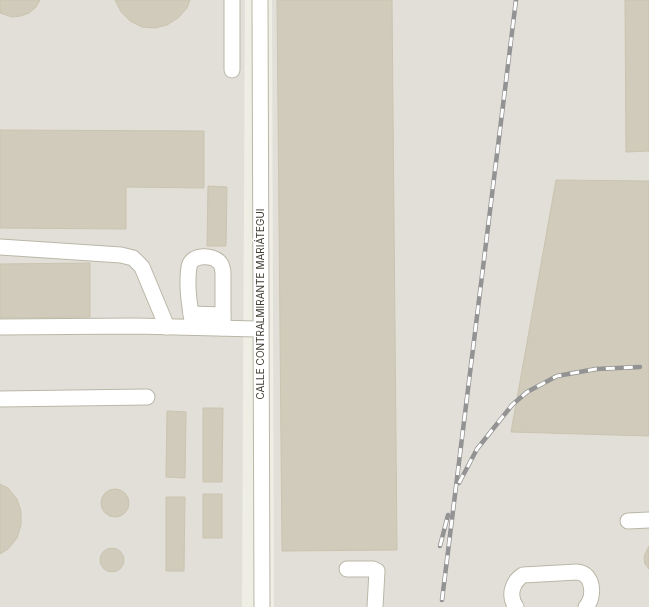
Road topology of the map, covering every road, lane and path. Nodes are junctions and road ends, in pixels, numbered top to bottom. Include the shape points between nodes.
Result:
1 (232, 0) edge
2 (260, 0) edge
3 (232, 70) dead end
4 (0, 247) edge
5 (192, 321) junction
6 (223, 321) junction
7 (0, 327) edge
8 (167, 327) junction
9 (260, 329) junction
10 (147, 397) dead end
11 (0, 398) edge
12 (649, 520) edge
13 (628, 522) dead end
14 (347, 569) dead end
15 (262, 607) edge
16 (375, 607) edge
17 (516, 607) edge
18 (586, 607) edge

1 - 3 street
2 - 9 street, CALLE CONTRALMIRANTE MARIÁTEGUI
4 - 8 street via 121,255 133,258 142,267
5 - 6 street
5 - 6 street via 188,291 189,266 198,257 216,259 222,264
5 - 8 street
6 - 9 street
7 - 8 street
9 - 15 street, CALLE CONTRALMIRANTE MARIÁTEGUI
10 - 11 street
12 - 13 street
14 - 16 street via 377,571
17 - 18 street via 512,599 512,590 517,579 523,575 577,572 587,576 590,583 590,602

